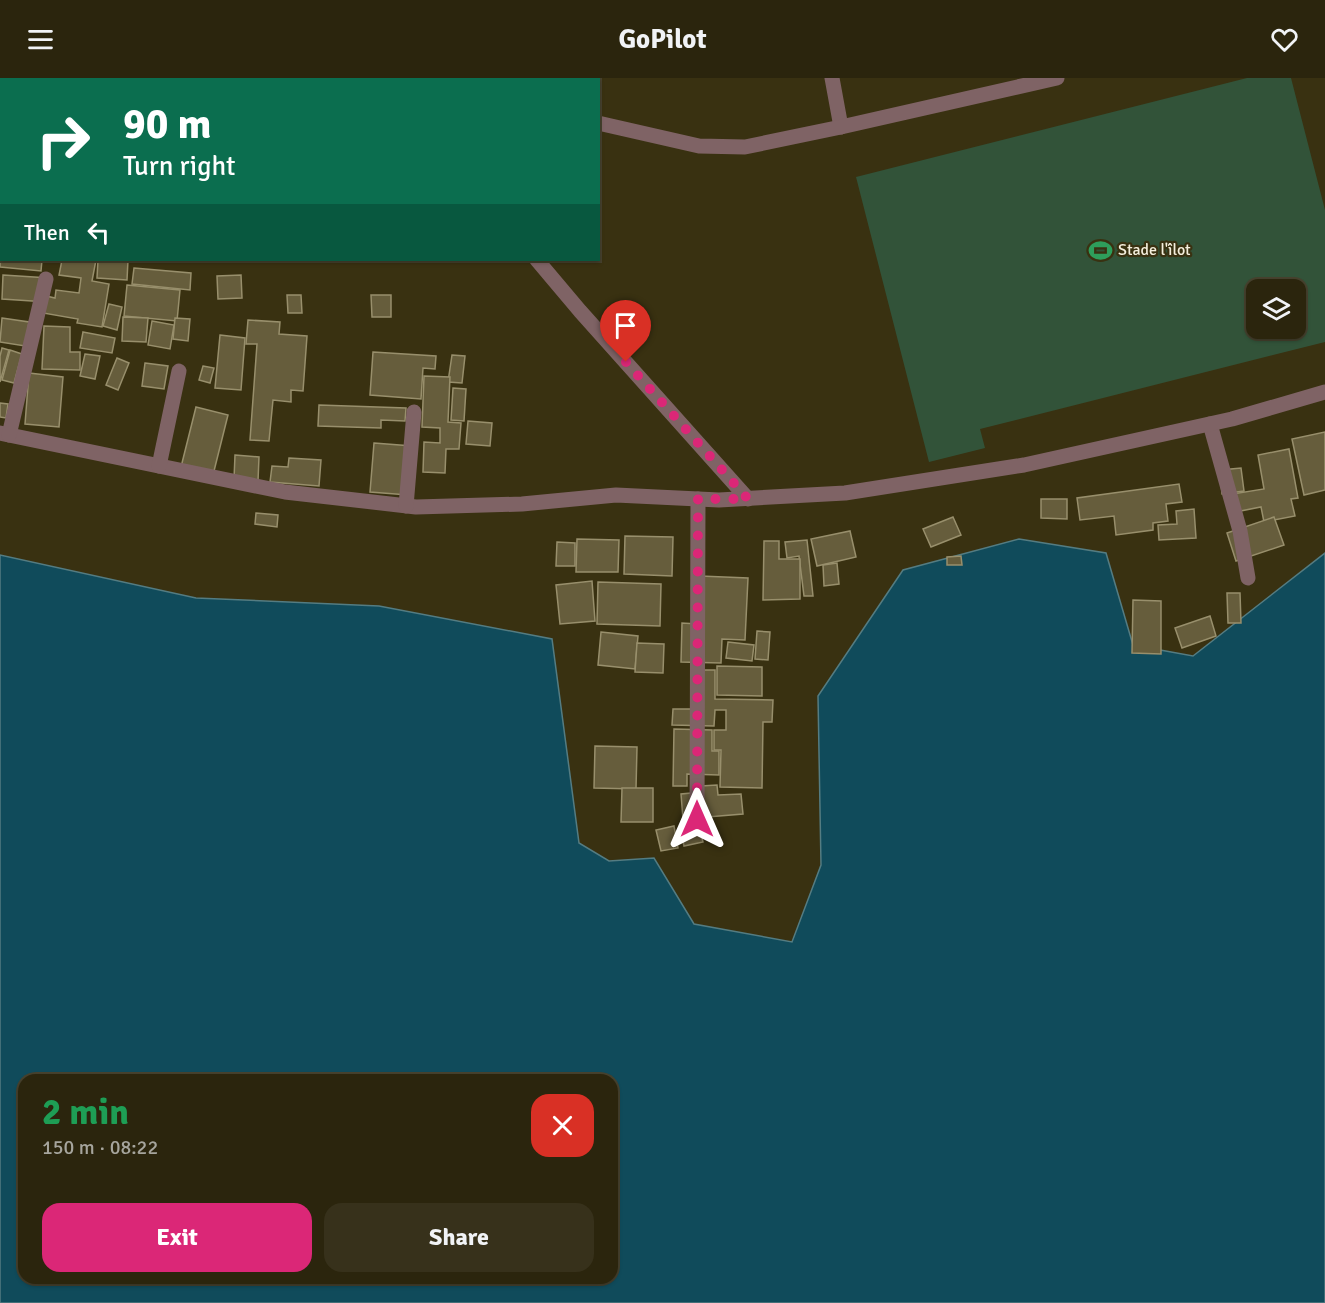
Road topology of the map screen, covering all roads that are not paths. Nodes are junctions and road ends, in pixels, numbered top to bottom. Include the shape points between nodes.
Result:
1 (832, 78) edge
2 (1057, 78) edge
3 (600, 123) edge
4 (840, 127) junction
5 (538, 261) edge
6 (46, 279) dead end
7 (178, 371) dead end
8 (1325, 392) edge
9 (414, 412) dead end
10 (1210, 424) junction
11 (4, 434) edge
12 (159, 466) junction
13 (698, 499) junction
14 (748, 499) junction
15 (406, 506) junction
16 (1248, 578) dead end
17 (697, 819) dead end

1 - 4 street
2 - 4 street
3 - 4 street via 699,146 745,147
5 - 14 street
6 - 11 street
7 - 12 street
8 - 10 street
9 - 15 street
10 - 14 street via 1024,465 845,493
10 - 16 street via 1240,531
11 - 12 street
12 - 15 street via 285,492
13 - 14 street
13 - 15 street via 616,495 522,504
13 - 17 street

